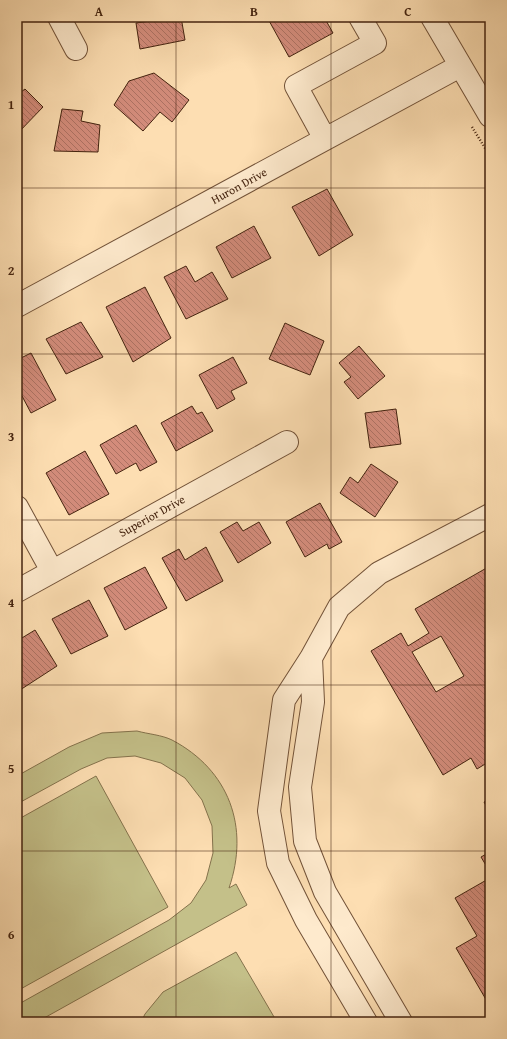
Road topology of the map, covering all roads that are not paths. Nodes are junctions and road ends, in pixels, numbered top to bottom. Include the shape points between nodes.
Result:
1 (59, 17) edge
2 (360, 17) edge
3 (432, 17) edge
4 (76, 49) dead end
5 (460, 66) junction
6 (490, 116) edge
7 (326, 139) junction
8 (17, 306) edge
9 (288, 442) dead end
10 (17, 508) edge
11 (490, 515) edge
12 (52, 571) junction
13 (17, 591) edge
14 (311, 658) junction
15 (366, 1022) edge
16 (401, 1022) edge

1 - 4 street
2 - 7 street via 375,43 296,86
3 - 5 street
5 - 6 street
5 - 7 street, Huron Drive
7 - 8 street, Huron Drive
9 - 12 street, Superior Drive
10 - 12 street
11 - 14 street via 380,573 339,606
12 - 13 street, Superior Drive
14 - 15 street via 284,700 269,811 278,863 306,920
14 - 16 street via 313,702 300,787 304,841 324,892

